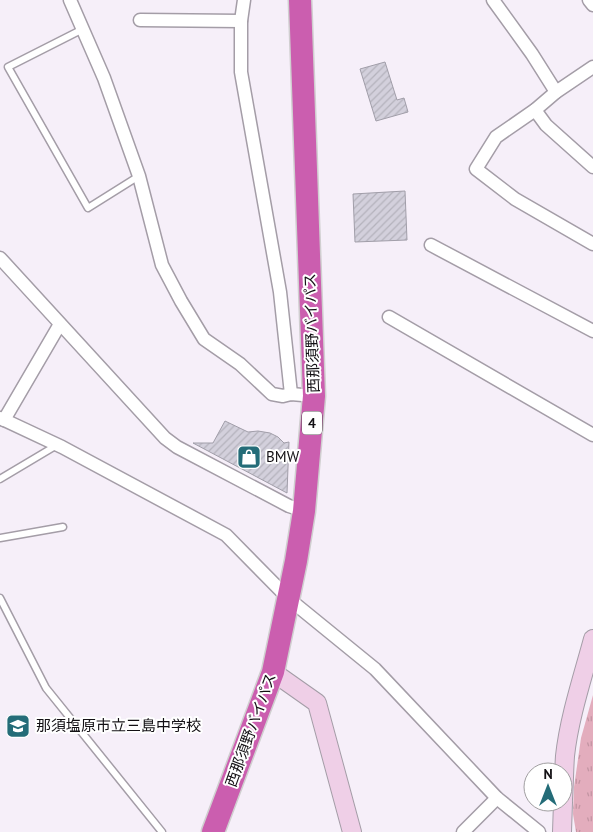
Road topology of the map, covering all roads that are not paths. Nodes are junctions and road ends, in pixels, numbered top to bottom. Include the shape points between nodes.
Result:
1 (70, 0) edge
2 (244, 0) edge
3 (300, 0) edge
4 (493, 0) edge
5 (589, 0) edge
6 (593, 5) edge
7 (140, 20) dead end
8 (241, 21) junction
9 (83, 28) junction
10 (593, 68) edge
11 (556, 92) junction
12 (535, 110) junction
13 (593, 167) edge
14 (139, 176) junction
15 (593, 244) edge
16 (431, 245) dead end
17 (0, 258) edge
18 (389, 317) dead end
19 (60, 324) junction
20 (593, 331) edge
21 (291, 394) junction
22 (314, 396) junction
23 (2, 419) edge
24 (593, 436) edge
25 (57, 445) junction
26 (0, 480) edge
27 (304, 511) junction
28 (63, 527) dead end
29 (0, 538) edge
30 (0, 598) edge
31 (289, 599) junction
32 (593, 639) edge
33 (273, 672) junction
34 (565, 762) edge
35 (497, 798) junction
36 (563, 812) edge
37 (162, 832) edge
38 (213, 832) edge
39 (352, 832) edge
40 (463, 832) edge
41 (539, 832) edge
42 (562, 832) edge

1 - 9 street
2 - 8 street
3 - 22 highway, 西那須野バイパス / 4
4 - 11 street
5 - 6 street
7 - 8 street
8 - 21 street via 241,72 280,292
9 - 14 street
9 - 14 lane via 8,67 88,208
10 - 11 street
11 - 12 street
12 - 13 street via 546,125
12 - 15 street via 496,136 476,169 515,199
14 - 21 street via 162,265 204,338 240,364 272,394
16 - 20 street
17 - 19 street
18 - 24 street
19 - 23 street
19 - 27 street via 165,438 289,506
21 - 22 street
22 - 27 highway, 西那須野バイパス / 4
23 - 25 street
25 - 26 lane
25 - 31 street via 226,535
27 - 31 highway, 西那須野バイパス / 4
28 - 29 lane
30 - 37 lane via 46,688
31 - 33 highway, 西那須野バイパス / 4
31 - 35 street via 376,669
32 - 34 street via 576,700
33 - 38 highway, 西那須野バイパス / 4
33 - 39 street via 318,703
35 - 40 street
35 - 41 street
36 - 42 street

